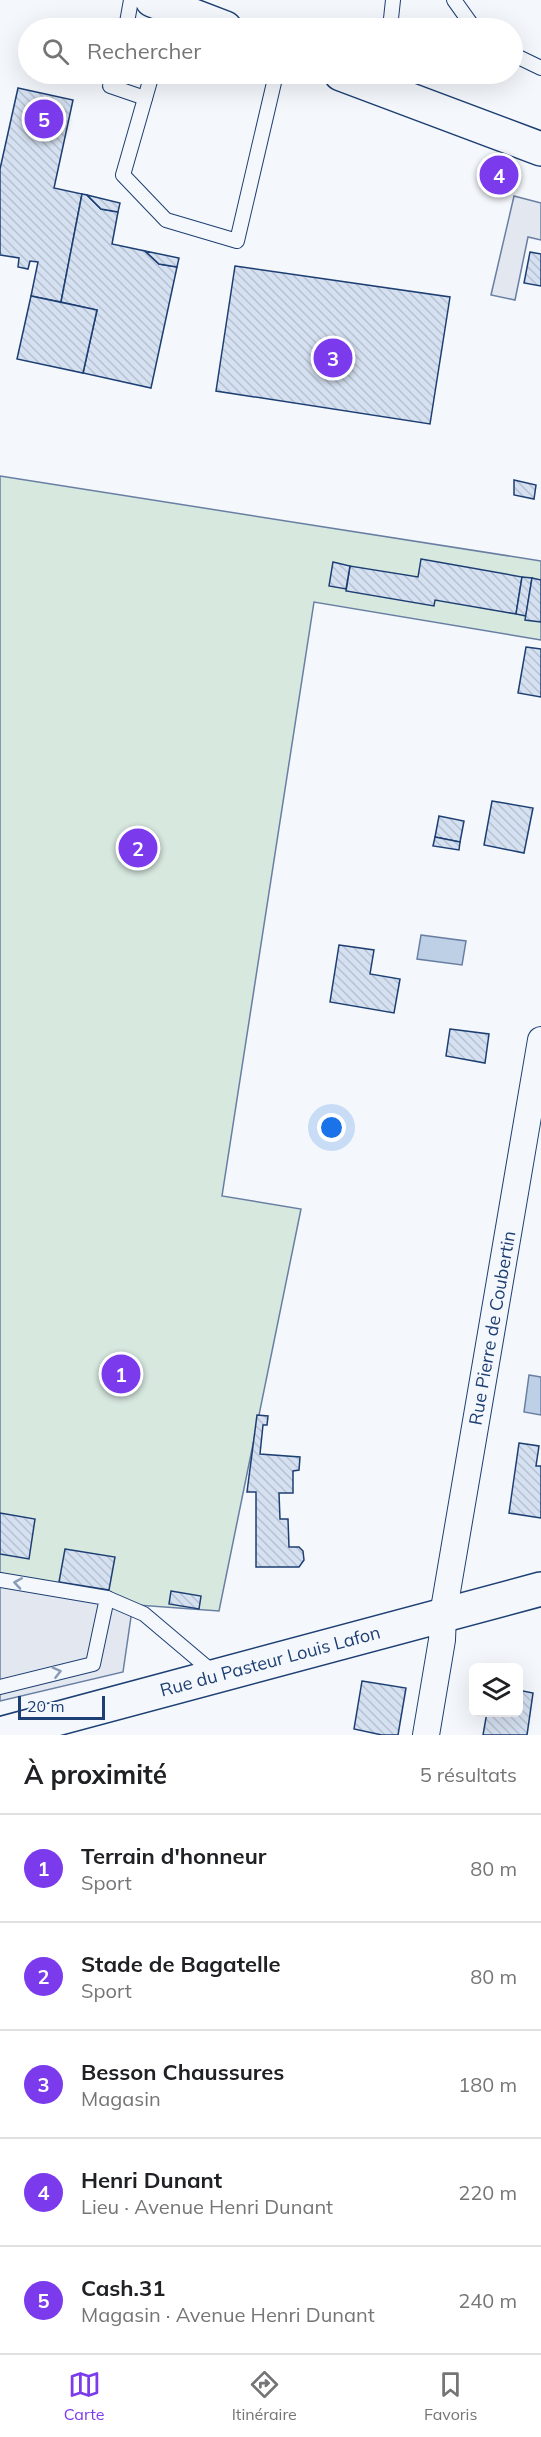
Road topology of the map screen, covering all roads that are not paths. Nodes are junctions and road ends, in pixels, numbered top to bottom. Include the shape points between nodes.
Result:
1 (131, 0) edge
2 (393, 0) edge
3 (454, 0) edge
4 (175, 17) edge
5 (391, 18) edge
6 (467, 18) edge
7 (523, 59) edge
8 (541, 68) edge
9 (111, 84) edge
10 (149, 84) edge
11 (274, 84) edge
12 (389, 84) edge
13 (145, 98) junction
14 (541, 149) edge
15 (541, 1040) edge
16 (0, 1580) edge
17 (541, 1589) edge
18 (107, 1598) junction
19 (443, 1615) junction
20 (217, 1676) junction
21 (0, 1687) edge
22 (0, 1734) edge
23 (426, 1735) edge

1 - 4 lane
2 - 5 lane
3 - 6 lane
7 - 8 lane
9 - 13 lane
10 - 13 lane
11 - 13 lane via 237,241 166,220 123,175
12 - 14 main road
15 - 19 street, Rue Pierre de Coubertin
18 -> 16 lane
17 - 19 main road, Rue du Pasteur Louis Lafon
18 - 20 lane via 144,1614
21 -> 18 lane via 93,1664
19 - 20 main road, Rue du Pasteur Louis Lafon
19 - 23 street, Rue Pierre de Coubertin
20 - 22 main road, Rue du Pasteur Louis Lafon

